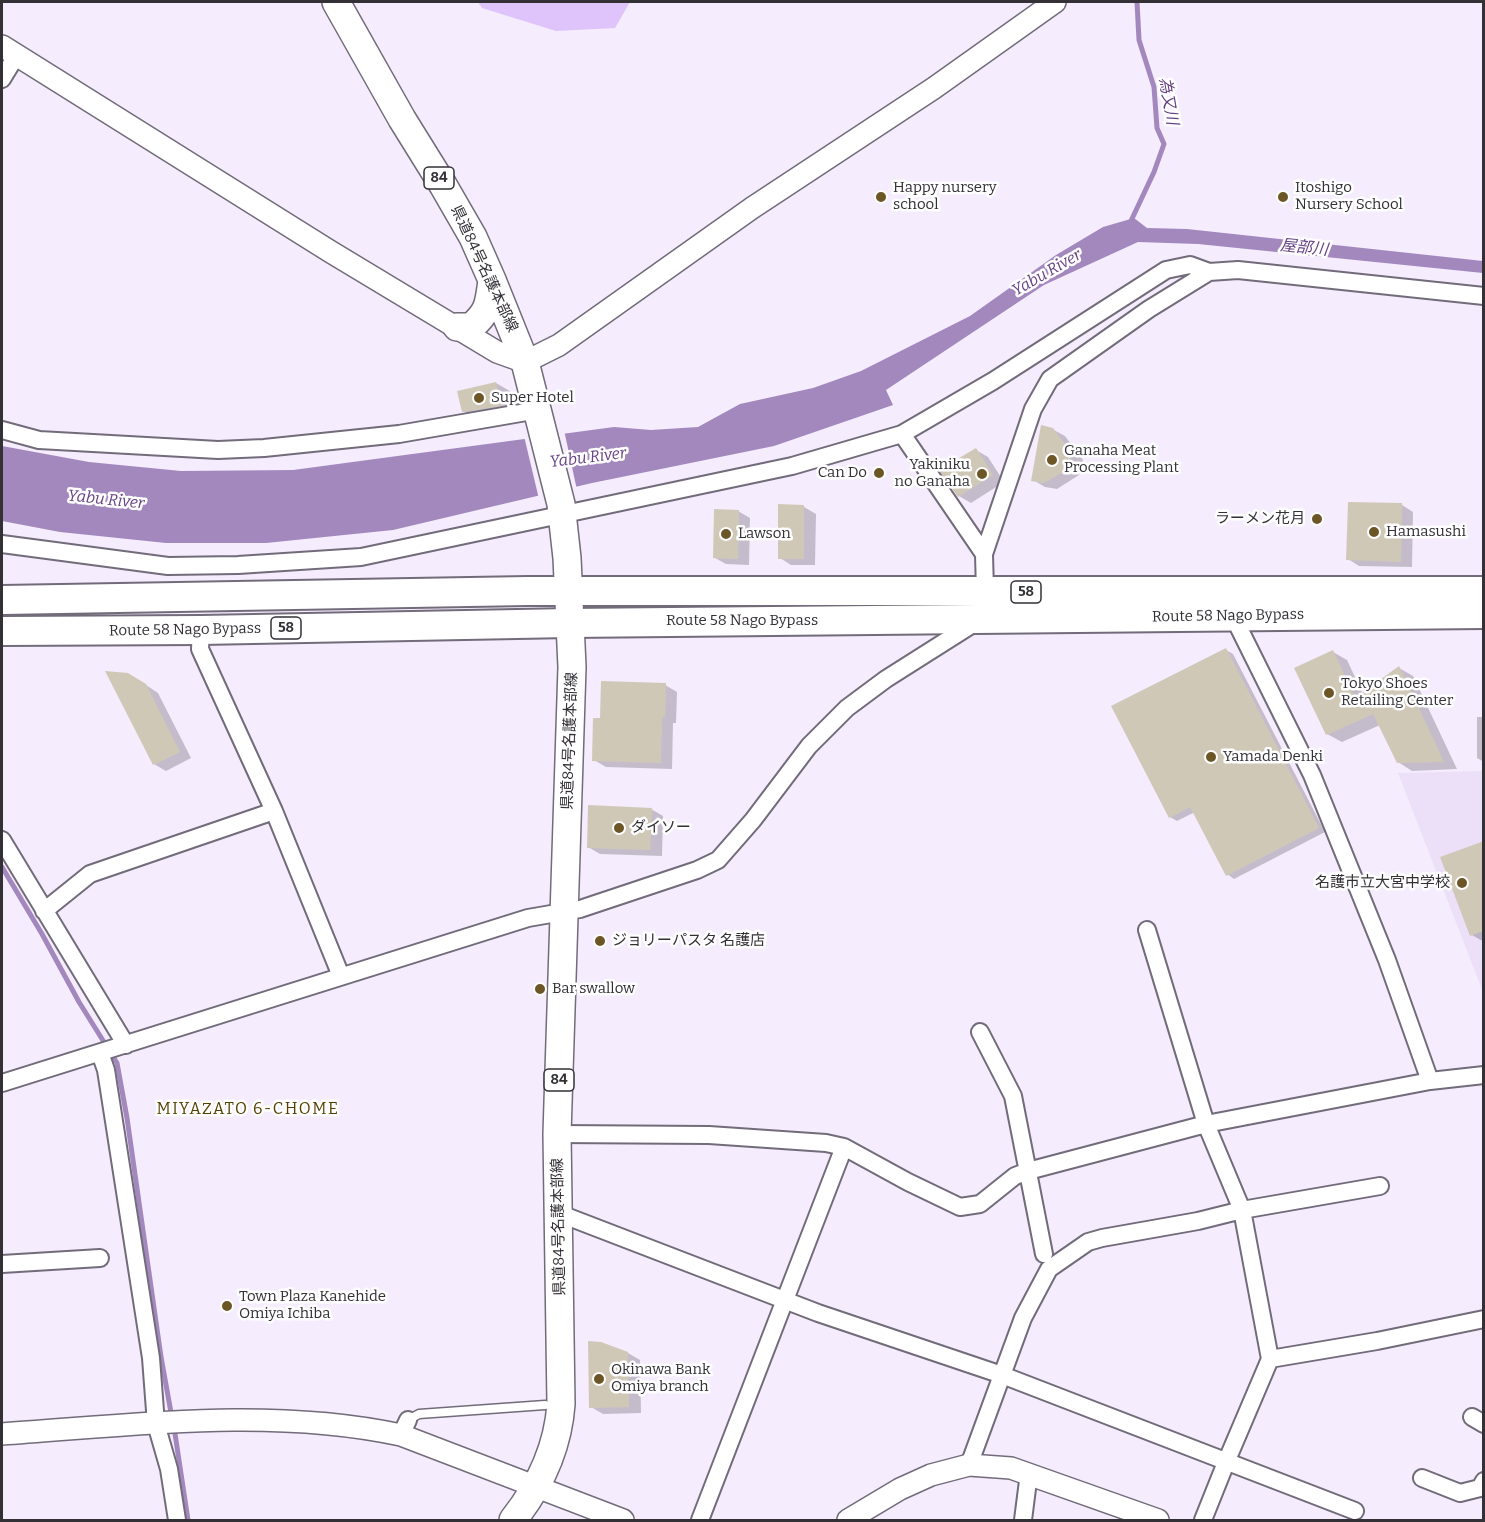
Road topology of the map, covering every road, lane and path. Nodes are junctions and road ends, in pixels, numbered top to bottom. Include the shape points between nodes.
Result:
1 (336, 2) edge
2 (1055, 2) edge
3 (9, 51) edge
4 (2, 79) edge
5 (1209, 272) junction
6 (492, 280) junction
7 (1484, 296) edge
8 (458, 327) junction
9 (525, 362) junction
10 (539, 414) junction
11 (2, 430) edge
12 (902, 434) junction
13 (561, 509) junction
14 (2, 544) edge
15 (984, 554) junction
16 (168, 566) junction
17 (1484, 591) edge
18 (569, 592) junction
19 (170, 598) junction
20 (2, 600) edge
21 (983, 606) junction
22 (1484, 614) edge
23 (1233, 616) junction
24 (570, 622) junction
25 (201, 630) junction
26 (2, 631) edge
27 (274, 811) junction
28 (2, 840) edge
29 (44, 911) junction
30 (564, 911) junction
31 (1147, 930) dead end
32 (341, 976) junction
33 (980, 1032) dead end
34 (126, 1045) junction
35 (100, 1053) junction
36 (1484, 1075) edge
37 (1430, 1081) junction
38 (2, 1083) edge
39 (1206, 1124) junction
40 (557, 1134) junction
41 (844, 1147) junction
42 (1028, 1171) junction
43 (1380, 1186) dead end
44 (1242, 1210) junction
45 (558, 1213) junction
46 (1044, 1254) dead end
47 (100, 1258) dead end
48 (2, 1264) edge
49 (786, 1300) junction
50 (1484, 1319) edge
51 (1270, 1359) junction
52 (1002, 1375) junction
53 (545, 1405) dead end
54 (167, 1423) junction
55 (404, 1427) junction
56 (2, 1434) edge
57 (1227, 1460) junction
58 (969, 1465) junction
59 (1029, 1473) junction
60 (1422, 1478) dead end
61 (1484, 1480) edge
62 (536, 1488) junction
63 (1355, 1511) dead end
64 (177, 1521) edge
65 (513, 1521) edge
66 (623, 1521) edge
67 (700, 1521) edge
68 (848, 1521) edge
69 (1023, 1521) edge
70 (1158, 1521) edge
71 (1203, 1521) edge

1 - 6 main road, 県道84号名護本部線 / 84 via 473,237
2 - 9 street via 559,345
3 - 4 street
3 - 8 street
5 - 7 street via 1238,270
5 - 12 street via 1190,265 1166,270
5 - 15 street via 1050,379 1033,409
6 - 8 main road via 488,309 471,327
6 - 9 main road, 県道84号名護本部線 / 84
8 - 9 street via 497,352
9 - 10 main road, 県道84号名護本部線 / 84
10 - 11 street via 399,434 218,450 39,440
10 - 13 main road, 県道84号名護本部線 / 84
12 - 13 street via 792,465
12 - 15 street
13 - 16 street via 362,557
13 - 18 main road, 県道84号名護本部線 / 84
14 - 16 street
15 - 21 street
16 - 19 street
17 - 21 highway, Route 58 Nago Bypass / 58
18 - 19 highway, Route 58 Nago Bypass / 58
18 - 21 highway, Route 58 Nago Bypass / 58
18 - 24 main road, 県道84号名護本部線 / 84
19 - 20 highway, Route 58 Nago Bypass / 58
21 - 23 highway, Route 58 Nago Bypass / 58
21 - 24 highway, Route 58 Nago Bypass / 58
21 - 30 street via 848,708 809,746 718,860 638,891
22 - 23 highway, Route 58 Nago Bypass / 58
23 - 37 street via 1312,775 1388,960
24 - 25 highway, Route 58 Nago Bypass / 58
24 - 30 main road, 県道84号名護本部線 / 84
25 - 26 highway, Route 58 Nago Bypass / 58
25 - 27 street via 200,649
27 - 29 street via 90,874
27 - 32 street
28 - 29 street
29 - 34 street
30 - 32 street via 528,918
30 - 40 main road, 県道84号名護本部線 / 84
31 - 39 street
32 - 34 street
33 - 42 street via 1013,1096
34 - 35 street
35 - 38 street
35 - 54 street via 151,1358
36 - 37 street
37 - 39 street
39 - 42 street
39 - 44 street
40 - 41 street via 709,1136
40 - 45 main road, 県道84号名護本部線 / 84
41 - 42 street via 960,1207 980,1204 1014,1176
41 - 49 street
42 - 46 street
43 - 44 street
44 - 51 street
44 - 52 street via 1088,1242 1068,1254 1049,1269 1023,1318
45 - 49 street
45 - 62 main road, 県道84号名護本部線 / 84 via 561,1404 553,1450
47 - 48 street
49 - 52 street
49 - 67 street
50 - 51 street
51 - 57 street
52 - 57 street
52 - 58 street
53 - 55 lane via 419,1414
54 - 55 street via 248,1420 306,1421 376,1430
54 - 56 street
54 - 64 street
55 - 62 street
57 - 63 street
57 - 71 street
58 - 59 street
58 - 68 street via 931,1475 900,1489
59 - 69 street
59 - 70 street
60 - 61 street via 1460,1493 1480,1488
62 - 65 main road, 県道84号名護本部線 / 84
62 - 66 street

